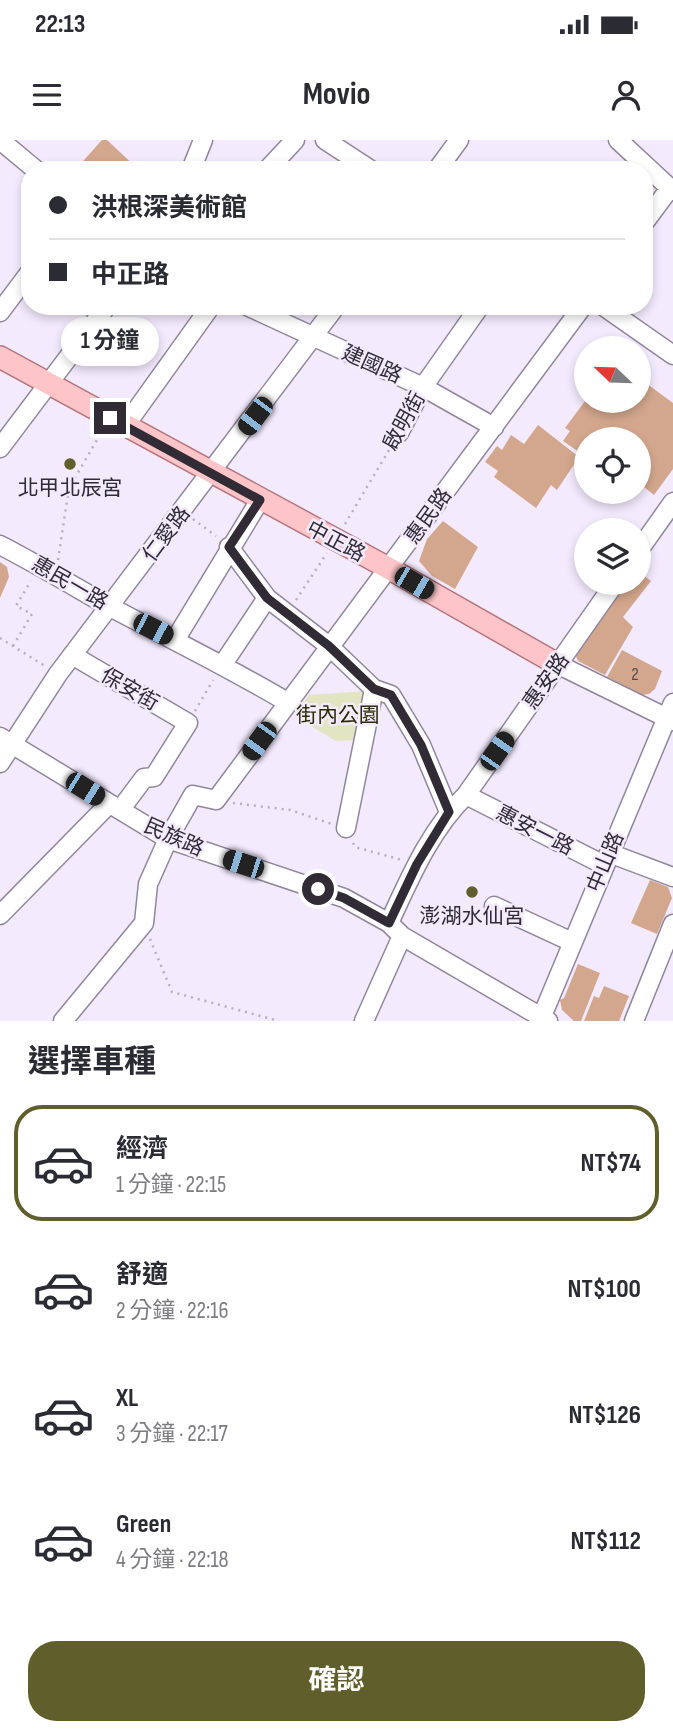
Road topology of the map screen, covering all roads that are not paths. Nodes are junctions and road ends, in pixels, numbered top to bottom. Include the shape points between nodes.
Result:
1 (203, 140) edge
2 (295, 140) edge
3 (325, 140) edge
4 (458, 140) edge
5 (618, 140) edge
6 (6, 148) edge
7 (24, 161) edge
8 (195, 161) edge
9 (275, 161) edge
10 (357, 161) edge
11 (443, 161) edge
12 (640, 161) edge
13 (653, 173) edge
14 (671, 190) edge
15 (653, 212) edge
16 (21, 284) edge
17 (0, 312) edge
18 (101, 315) edge
19 (204, 315) edge
20 (266, 315) edge
21 (330, 315) edge
22 (474, 315) edge
23 (576, 315) edge
24 (616, 315) edge
25 (313, 338) junction
26 (673, 355) edge
27 (0, 357) edge
28 (50, 386) junction
29 (423, 387) junction
30 (117, 422) junction
31 (494, 427) junction
32 (399, 433) road end
33 (0, 448) edge
34 (211, 474) junction
35 (260, 500) junction
36 (673, 502) edge
37 (651, 533) edge
38 (0, 545) edge
39 (229, 547) junction
40 (390, 569) junction
41 (606, 595) edge
42 (267, 598) junction
43 (110, 607) junction
44 (175, 640) junction
45 (329, 646) junction
46 (72, 655) junction
47 (223, 664) junction
48 (557, 664) junction
49 (374, 689) junction
50 (287, 702) junction
51 (671, 714) edge
52 (7, 741) edge
53 (0, 763) edge
54 (466, 795) junction
55 (114, 807) junction
56 (449, 812) junction
57 (345, 828) road end
58 (168, 839) junction
59 (606, 859) junction
60 (673, 877) edge
61 (494, 906) dead end
62 (0, 915) edge
63 (389, 923) junction
64 (673, 924) edge
65 (402, 936) junction
66 (572, 942) junction
67 (543, 1020) edge
68 (63, 1021) edge
69 (364, 1021) edge
70 (634, 1021) edge

1 - 8 street
2 - 9 street
3 - 10 street
4 - 11 street
5 - 12 street
6 - 7 street
13 - 14 street
14 - 15 street
16 - 17 street
18 - 28 street
19 - 30 street
20 - 25 street, 建國路
21 - 25 street, 仁愛路
22 - 29 street, 啟明街
23 - 31 street, 惠民路
24 - 26 street
25 - 29 street, 建國路
25 - 34 street, 仁愛路
27 - 28 main road, 中正路
28 - 30 main road, 中正路
28 - 33 street
29 - 31 street, 建國路
29 - 32 street, 啟明街
30 - 34 main road, 中正路
31 - 40 street, 惠民路
34 - 35 main road, 中正路
34 - 43 street, 仁愛路
35 - 39 street
35 - 40 main road, 中正路
36 - 37 street
38 - 43 street, 惠民一路
39 - 42 street
39 - 44 street
40 - 45 street, 惠民路
40 - 48 main road, 中正路
41 - 48 street, 惠安路
42 - 45 street
42 - 47 street
43 - 44 street, 惠民一路
43 - 46 street, 仁愛路
44 - 47 street, 惠民一路
45 - 49 street
45 - 50 street, 惠民路
46 - 52 street, 仁愛路
46 - 55 street, 保安街 via 188,723 154,777 144,778
47 - 50 street, 惠民一路
48 - 51 street, 中正路
48 - 54 street, 惠安路
49 - 56 street via 391,695 421,745
49 - 57 street
50 - 58 street, 惠民路 via 216,800 193,795
51 - 59 street, 中山路
52 - 53 street, 仁愛路
52 - 55 street, 民族路
54 - 56 street, 惠安路
54 - 59 street, 惠安一路
55 - 58 street, 民族路
55 - 62 street
56 - 63 street, 惠安路
58 - 63 street, 民族路 via 344,898
58 - 68 street via 148,884 144,923
59 - 60 street, 惠安一路
59 - 66 street, 中山路
61 - 66 street
63 - 65 street, 民族路
64 - 70 street
65 - 67 street, 民族路
65 - 69 street
66 - 67 street, 中山路

